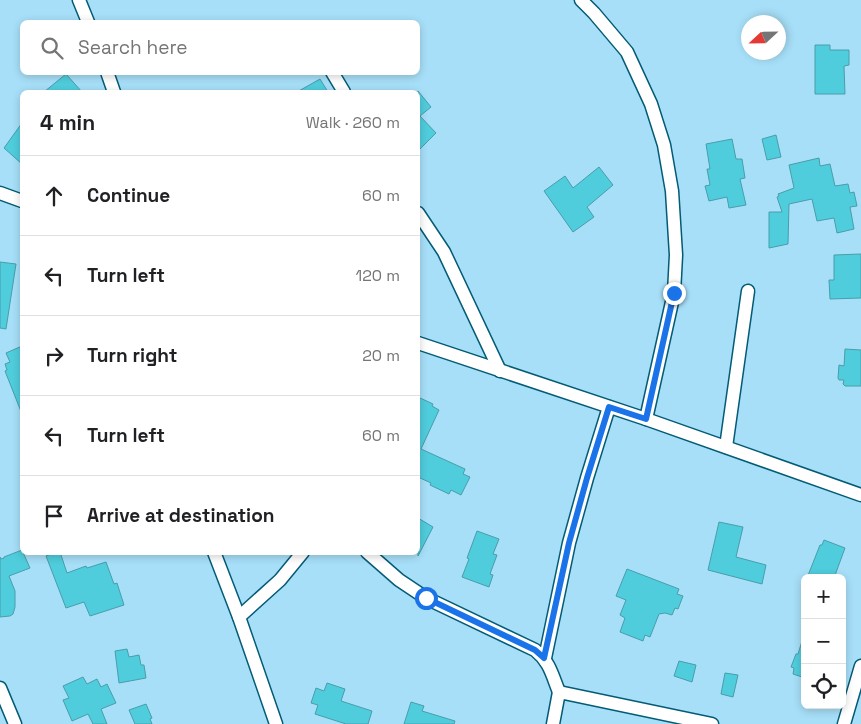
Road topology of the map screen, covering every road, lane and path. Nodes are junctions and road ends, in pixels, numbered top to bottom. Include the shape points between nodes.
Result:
1 (79, 0) edge
2 (581, 0) edge
3 (87, 20) edge
4 (108, 75) edge
5 (334, 75) edge
6 (113, 90) edge
7 (343, 90) edge
8 (0, 193) edge
9 (20, 200) edge
10 (420, 216) edge
11 (748, 291) dead end
12 (420, 344) edge
13 (500, 371) junction
14 (609, 407) junction
15 (646, 419) junction
16 (726, 447) junction
17 (861, 495) edge
18 (215, 555) edge
19 (301, 555) edge
20 (370, 555) edge
21 (239, 617) junction
22 (544, 658) junction
23 (861, 666) edge
24 (0, 688) edge
25 (559, 692) junction
26 (15, 724) edge
27 (276, 724) edge
28 (553, 724) edge
29 (712, 724) edge
30 (844, 724) edge

1 - 3 street
2 - 15 street via 626,52 651,104 664,145 672,191 676,255 674,293
4 - 6 street
5 - 7 street
8 - 9 street
10 - 13 street via 444,252
11 - 16 street
12 - 13 street
13 - 14 street
14 - 15 street
14 - 22 street via 569,543
15 - 16 street
16 - 17 street
18 - 21 street
19 - 21 street via 280,580
20 - 22 street via 426,598 535,650
21 - 27 street
22 - 25 street
23 - 30 street
24 - 26 street
25 - 28 street
25 - 29 street

